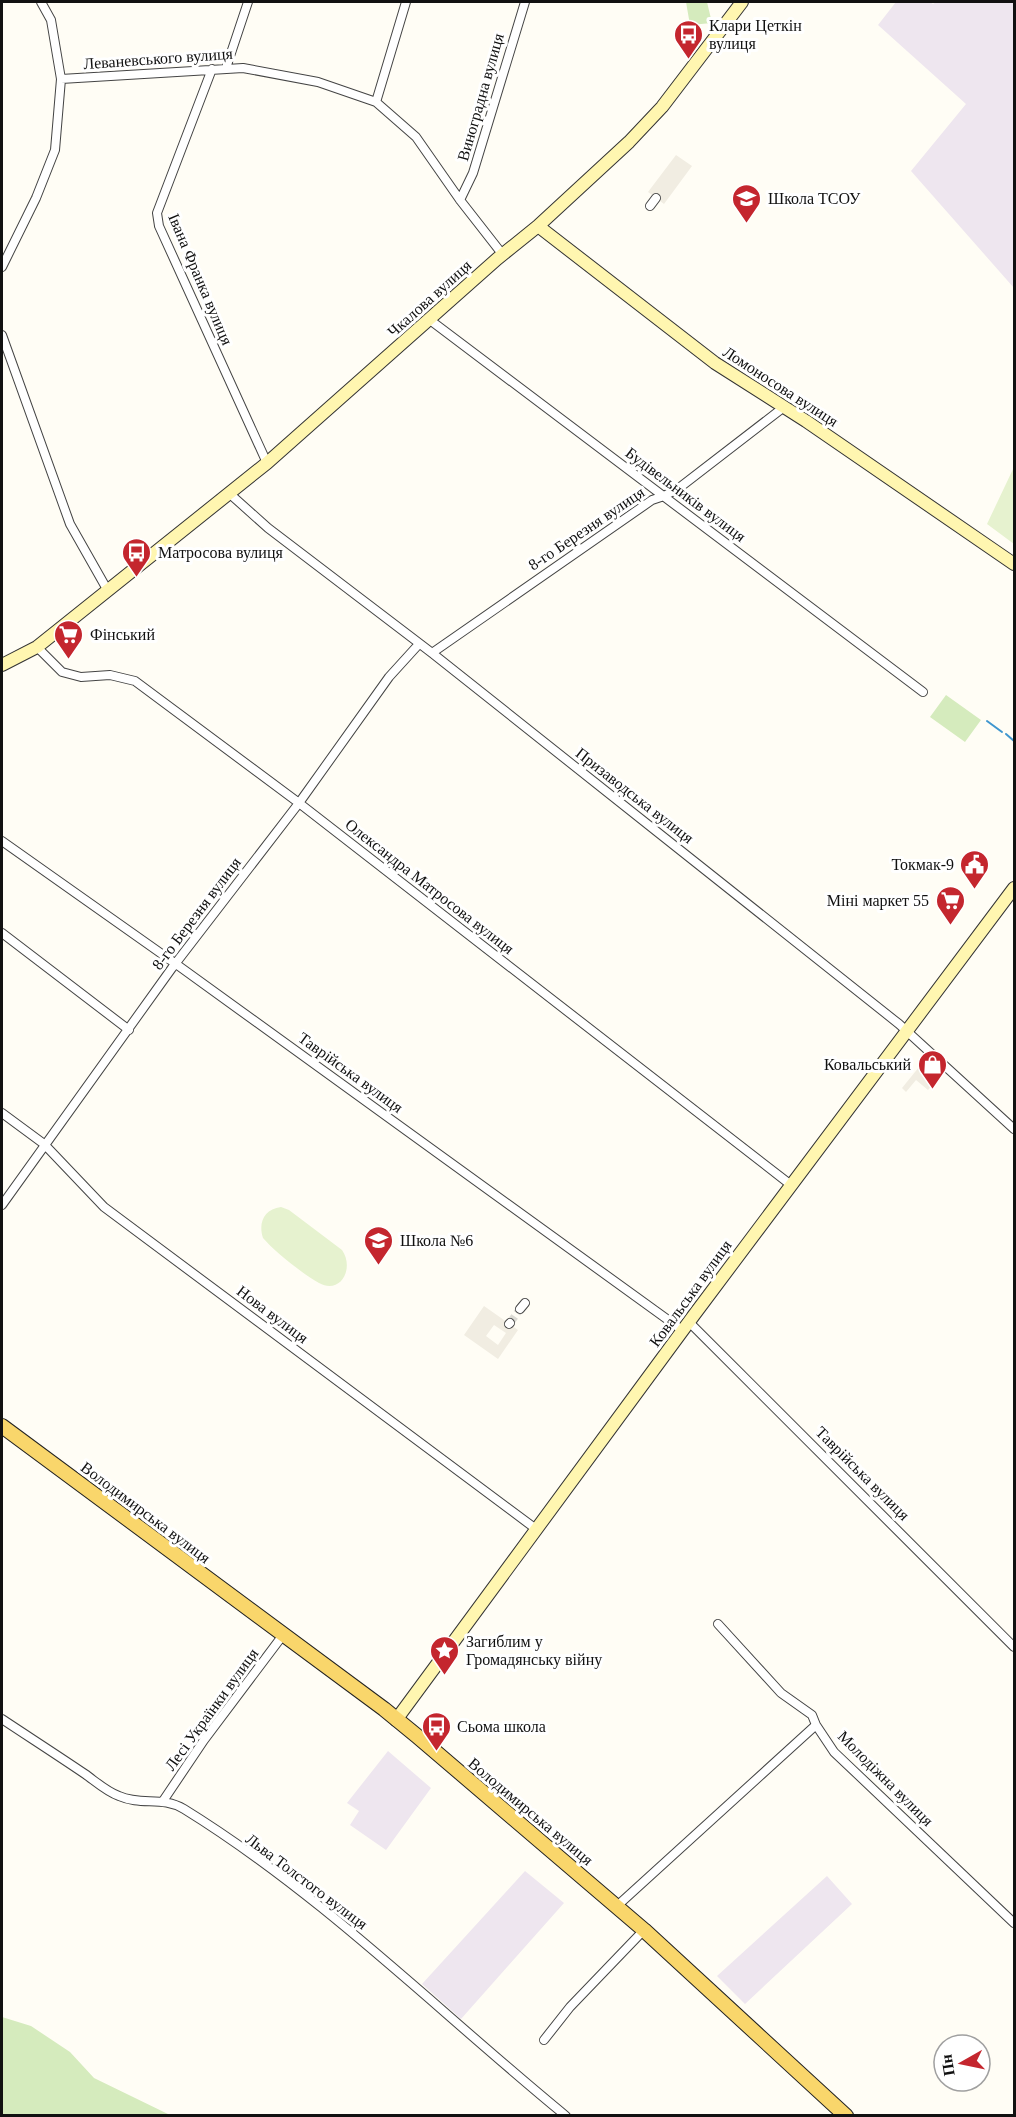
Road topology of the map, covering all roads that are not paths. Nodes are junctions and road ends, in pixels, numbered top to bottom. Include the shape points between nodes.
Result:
1 (41, 2) edge
2 (248, 2) edge
3 (406, 2) edge
4 (525, 2) edge
5 (742, 2) edge
6 (226, 68) junction
7 (212, 69) junction
8 (61, 79) junction
9 (376, 102) junction
10 (656, 198) dead end
11 (460, 200) junction
12 (650, 206) dead end
13 (537, 226) junction
14 (503, 255) junction
15 (2, 267) edge
16 (430, 320) junction
17 (2, 335) edge
18 (784, 407) junction
19 (267, 463) junction
20 (230, 494) junction
21 (664, 496) junction
22 (1014, 564) edge
23 (108, 591) junction
24 (419, 644) junction
25 (37, 647) junction
26 (432, 653) junction
27 (2, 665) edge
28 (923, 692) dead end
29 (299, 803) junction
30 (2, 841) edge
31 (1014, 888) edge
32 (2, 933) edge
33 (176, 964) junction
34 (129, 1030) junction
35 (907, 1030) junction
36 (2, 1113) edge
37 (1014, 1129) edge
38 (44, 1144) junction
39 (791, 1185) junction
40 (2, 1205) edge
41 (686, 1326) junction
42 (2, 1426) edge
43 (536, 1530) junction
44 (718, 1624) dead end
45 (283, 1635) junction
46 (1014, 1647) edge
47 (2, 1719) edge
48 (396, 1720) junction
49 (816, 1725) junction
50 (163, 1801) junction
51 (617, 1906) junction
52 (1014, 1923) edge
53 (644, 1930) junction
54 (544, 2040) dead end
55 (566, 2115) edge
56 (846, 2115) edge

1 - 8 street via 51,20
2 - 6 street
3 - 9 street
4 - 11 street, Виноградна вулиця via 473,173
5 - 13 street, Чкалова вулиця via 662,107
6 - 7 street, Леваневського вулиця
6 - 9 street, Леваневського вулиця via 318,82
7 - 8 street, Леваневського вулиця
7 - 19 street, Івана Франка вулиця via 157,213 159,226
8 - 15 street via 55,150
9 - 11 street, Леваневського вулиця via 416,137
10 - 12 street
11 - 14 street, Леваневського вулиця
13 - 14 street, Чкалова вулиця
13 - 18 street, Ломоносова вулиця via 715,363
14 - 16 street, Чкалова вулиця
16 - 19 street, Чкалова вулиця
16 - 21 street, Будівельників вулиця
17 - 23 street via 70,524
18 - 21 street, 8-го Березня вулиця
18 - 22 street, Ломоносова вулиця
19 - 20 street, Чкалова вулиця
20 - 23 street, Чкалова вулиця
20 - 24 street, Призаводська вулиця via 268,528
21 - 26 street, 8-го Березня вулиця via 652,500
21 - 28 street, Будівельників вулиця
23 - 25 street, Чкалова вулиця
24 - 26 street, Призаводська вулиця
24 - 29 street, 8-го Березня вулиця via 389,677
25 - 27 street, Чкалова вулиця
25 - 29 street, Олександра Матросова вулиця via 62,672 135,681
26 - 35 street, Призаводська вулиця
29 - 33 street, 8-го Березня вулиця
29 - 39 street, Олександра Матросова вулиця
30 - 33 street, Таврійська вулиця
31 - 35 street, Ковальська вулиця
32 - 34 street
33 - 34 street, 8-го Березня вулиця
33 - 41 street, Таврійська вулиця
34 - 38 street, 8-го Березня вулиця
35 - 37 street, Призаводська вулиця
35 - 39 street, Ковальська вулиця
36 - 38 street, Нова вулиця
38 - 40 street, 8-го Березня вулиця
38 - 43 street, Нова вулиця via 104,1207
39 - 41 street, Ковальська вулиця
41 - 43 street, Ковальська вулиця
41 - 46 street, Таврійська вулиця
42 - 45 main road, Володимирська вулиця
43 - 48 street, Ковальська вулиця
44 - 49 street, Молодіжна вулиця via 781,1693 812,1714
45 - 48 main road, Володимирська вулиця
45 - 50 street, Лесі Українки вулиця
47 - 50 street, Льва Толстого вулиця via 118,1796 142,1802
48 - 51 main road, Володимирська вулиця
49 - 51 street
49 - 52 street, Молодіжна вулиця via 834,1752
50 - 55 street, Льва Толстого вулиця via 182,1808 279,1875 418,1987
51 - 53 main road, Володимирська вулиця
53 - 54 street
53 - 56 main road, Володимирська вулиця

